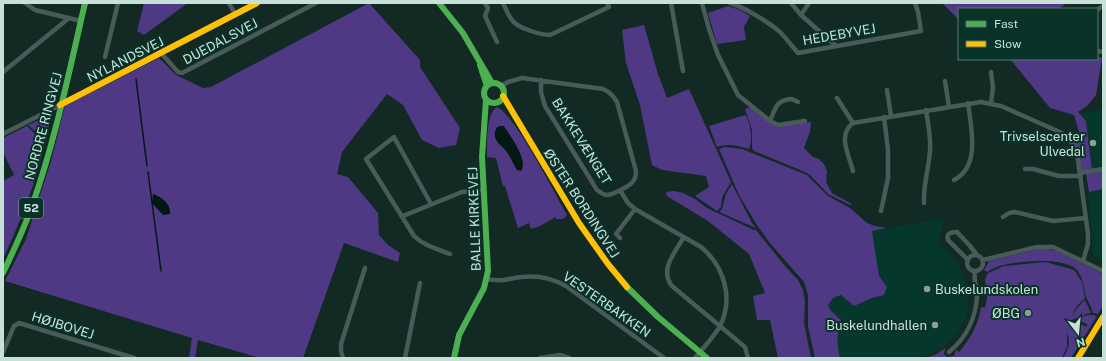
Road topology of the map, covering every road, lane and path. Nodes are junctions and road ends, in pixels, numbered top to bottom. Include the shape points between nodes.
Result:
1 (25, 3) edge
2 (85, 3) edge
3 (118, 3) edge
4 (229, 3) edge
5 (256, 3) edge
6 (316, 3) edge
7 (485, 3) edge
8 (503, 3) edge
9 (607, 3) edge
10 (671, 3) edge
11 (702, 3) edge
12 (730, 3) edge
13 (791, 3) edge
14 (809, 3) edge
15 (915, 3) edge
16 (440, 4) edge
17 (235, 14) junction
18 (801, 15) junction
19 (69, 18) junction
20 (81, 21) junction
21 (496, 42) dead end
22 (836, 46) junction
23 (161, 53) junction
24 (105, 57) dead end
25 (683, 71) dead end
26 (3, 72) edge
27 (990, 72) dead end
28 (541, 80) junction
29 (945, 81) dead end
30 (489, 84) junction
31 (501, 86) junction
32 (887, 90) dead end
33 (503, 96) junction
34 (837, 98) dead end
35 (486, 100) junction
36 (496, 102) junction
37 (798, 102) dead end
38 (968, 103) junction
39 (992, 103) junction
40 (60, 105) junction
41 (949, 106) junction
42 (926, 110) junction
43 (891, 116) junction
44 (884, 117) junction
45 (516, 119) junction
46 (485, 120) junction
47 (770, 121) junction
48 (805, 122) dead end
49 (854, 123) junction
50 (3, 134) edge
51 (1025, 169) dead end
52 (1103, 170) edge
53 (853, 171) dead end
54 (1080, 175) junction
55 (954, 180) dead end
56 (483, 190) junction
57 (620, 190) junction
58 (924, 203) dead end
59 (431, 204) junction
60 (635, 209) junction
61 (881, 211) dead end
62 (402, 216) junction
63 (1003, 217) dead end
64 (1086, 218) junction
65 (684, 237) junction
66 (620, 238) dead end
67 (450, 254) dead end
68 (977, 255) junction
69 (968, 260) junction
70 (983, 260) junction
71 (1083, 261) junction
72 (365, 268) dead end
73 (974, 271) junction
74 (1103, 271) edge
75 (3, 273) edge
76 (487, 279) junction
77 (420, 284) dead end
78 (1103, 317) edge
79 (720, 326) junction
80 (3, 352) edge
81 (700, 352) junction
82 (949, 352) dead end
83 (134, 358) edge
84 (343, 358) edge
85 (405, 358) edge
86 (454, 358) edge
87 (540, 358) edge
88 (569, 358) edge
89 (664, 358) edge
90 (695, 358) edge
91 (707, 358) edge
92 (748, 358) edge
93 (1078, 358) edge

1 - 19 street via 35,10
2 - 20 street, NORDRE RINGVEJ / 52
3 - 24 street
4 - 17 street
5 - 17 street, NYLANDSVEJ
6 - 23 street, DUEDALSVEJ via 182,73 178,72
7 - 21 street via 488,8 485,16
8 - 9 street via 516,25 550,35 609,7
10 - 25 street
11 - 47 street via 718,55 738,95
12 - 22 street, HEDEBYVEJ via 780,32 798,53
13 - 18 street
14 - 18 street
15 - 22 street, HEDEBYVEJ via 921,31
16 - 30 street via 475,52
17 - 23 street, NYLANDSVEJ
18 - 22 street
19 - 20 street
19 - 26 street
20 - 40 street, NORDRE RINGVEJ / 52
23 - 40 street, NYLANDSVEJ
27 - 39 street
28 - 31 street, BAKKEVÆNGET via 522,78
28 - 57 street, BAKKEVÆNGET via 545,106 597,190 610,195
28 - 57 street, BAKKEVÆNGET via 608,91 613,96 617,102 636,171 634,182
29 - 41 street
30 - 31 street via 496,83
30 - 35 street via 484,93
31 - 33 street
32 - 43 street
33 - 36 street
33 - 45 street, ØSTER BORDINGVEJ
34 - 49 street
35 - 36 street
35 - 46 street, BALLE KIRKEVEJ
36 - 45 street, ØSTER BORDINGVEJ
36 - 46 street, BALLE KIRKEVEJ
37 - 47 street via 792,98 781,100
38 - 39 street
38 - 41 street
38 - 55 street via 972,138 970,159 962,176
39 - 54 street via 1069,138 1077,153
40 - 50 street, NYLANDSVEJ
40 - 75 street, NORDRE RINGVEJ / 52 via 41,179
41 - 42 street
42 - 43 street
42 - 58 street via 930,150
43 - 44 street
44 - 49 street
44 - 61 street via 888,178
45 - 81 street, ØSTER BORDINGVEJ via 583,230 611,267 630,290
46 - 56 street, BALLE KIRKEVEJ
47 - 48 street via 778,125
49 - 53 street via 848,127 844,139
51 - 54 street via 1060,176
52 - 54 street
54 - 64 street
56 - 59 street via 462,192
56 - 76 street, BALLE KIRKEVEJ
57 - 60 street, BAKKEVÆNGET
59 - 62 street
59 - 62 street via 394,137 366,159
60 - 65 street, BAKKEVÆNGET
60 - 66 street via 616,234
62 - 67 street via 419,241
63 - 64 street via 1015,212 1053,221
64 - 71 street via 1088,244
65 - 79 street, BAKKEVÆNGET via 708,253 721,272 726,302
65 - 79 street via 668,265 667,277 672,286
68 - 69 street
68 - 69 street via 957,232 948,234 948,240
68 - 70 street
69 - 73 street via 969,268
70 - 71 street via 1046,246 1059,249
70 - 73 street via 982,268
71 - 74 street
72 - 84 street via 341,344
73 - 82 street via 977,295 972,321 960,342
76 - 86 street, BALLE KIRKEVEJ via 458,335
76 - 89 street, VESTERBAKKEN via 504,281 531,276 555,280
77 - 85 street
78 - 93 street
79 - 81 street, BAKKEVÆNGET
79 - 92 street via 745,347
80 - 83 street, HØJBOVEJ via 14,326 19,323
81 - 90 street, BAKKEVÆNGET
81 - 91 street, ØSTER BORDINGVEJ
87 - 88 street via 560,355

